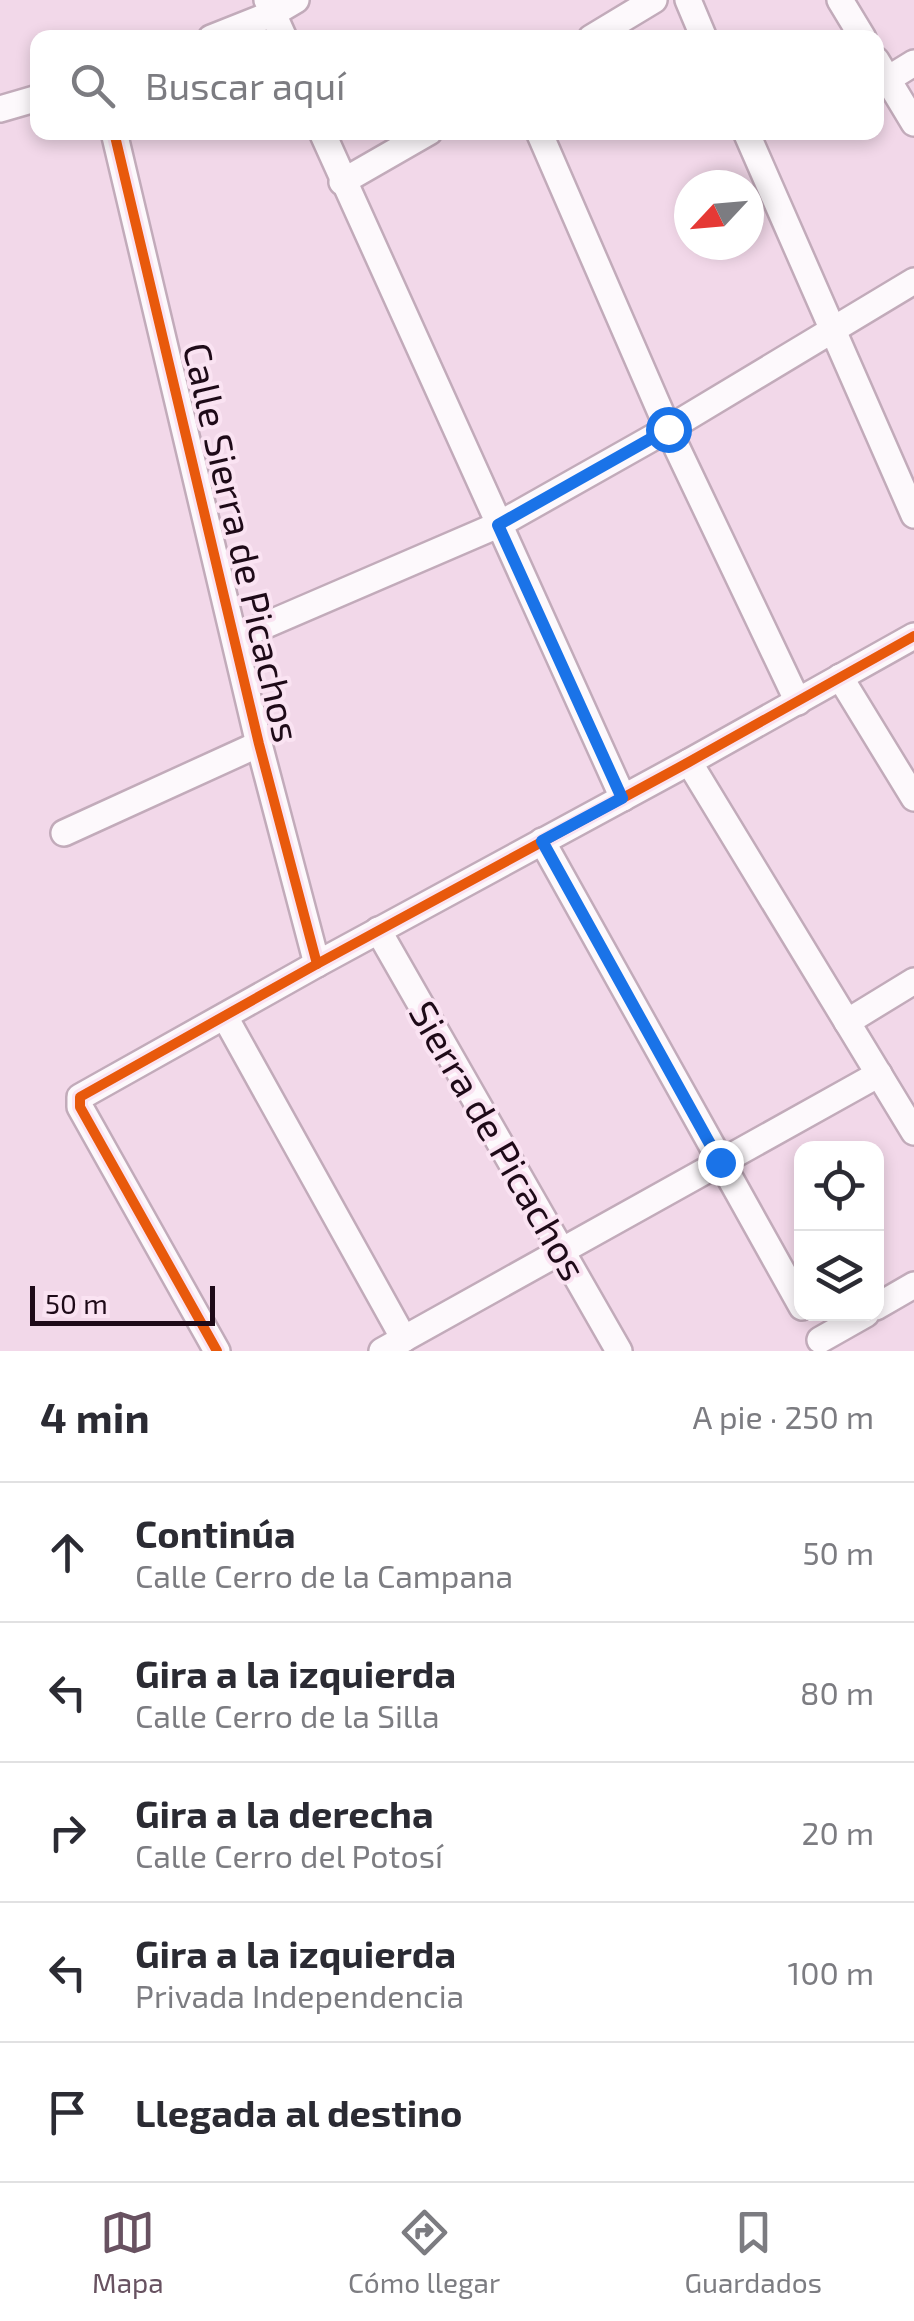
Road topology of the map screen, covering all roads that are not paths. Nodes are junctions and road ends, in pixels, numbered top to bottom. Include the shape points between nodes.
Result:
1 (654, 0) edge
2 (688, 0) edge
3 (840, 0) edge
4 (280, 13) edge
5 (233, 30) edge
6 (604, 30) edge
7 (701, 30) edge
8 (858, 30) edge
9 (914, 63) edge
10 (884, 70) edge
11 (884, 73) edge
12 (30, 100) edge
13 (0, 109) edge
14 (914, 123) edge
15 (116, 140) edge
16 (325, 140) edge
17 (415, 140) edge
18 (543, 140) edge
19 (749, 140) edge
20 (342, 182) junction
21 (914, 282) edge
22 (832, 330) junction
23 (668, 429) junction
24 (914, 515) edge
25 (498, 525) junction
26 (914, 636) edge
27 (236, 638) junction
28 (840, 677) junction
29 (798, 702) junction
30 (260, 744) junction
31 (689, 762) junction
32 (622, 798) junction
33 (914, 798) edge
34 (64, 834) dead end
35 (542, 841) junction
36 (378, 930) junction
37 (317, 964) junction
38 (914, 981) edge
39 (225, 1017) junction
40 (847, 1022) junction
41 (878, 1074) junction
42 (914, 1132) edge
43 (720, 1162) junction
44 (562, 1251) junction
45 (914, 1285) edge
46 (794, 1294) edge
47 (884, 1302) edge
48 (809, 1321) edge
49 (857, 1321) edge
50 (393, 1345) edge
51 (823, 1346) edge
52 (218, 1351) edge
53 (619, 1351) edge

1 - 6 street
2 - 7 street
3 - 8 street
4 - 5 street
9 - 10 street
11 - 14 street
12 - 13 street
15 - 27 street, Calle Sierra de Picachos
16 - 20 street
17 - 20 street
18 - 23 street
19 - 22 street
20 - 25 street
21 - 22 street
22 - 23 street
22 - 24 street
23 - 25 street
23 - 29 street
25 - 27 street
25 - 32 street
26 - 28 street
27 - 30 street, Calle Sierra de Picachos
28 - 29 street
28 - 33 street
29 - 31 street
30 - 34 street
30 - 37 street, Calle Sierra de Picachos
31 - 32 street
31 - 40 street
32 - 35 street
35 - 36 street
35 - 43 street
36 - 37 street
36 - 44 street, Sierra de Picachos
37 - 39 street
38 - 40 street
39 - 50 street
39 - 52 street via 84,1094 80,1107
40 - 41 street
41 - 42 street
41 - 43 street
43 - 44 street
43 - 46 street
44 - 50 street
44 - 53 street, Sierra de Picachos
45 - 47 street
48 - 51 street
49 - 51 street

